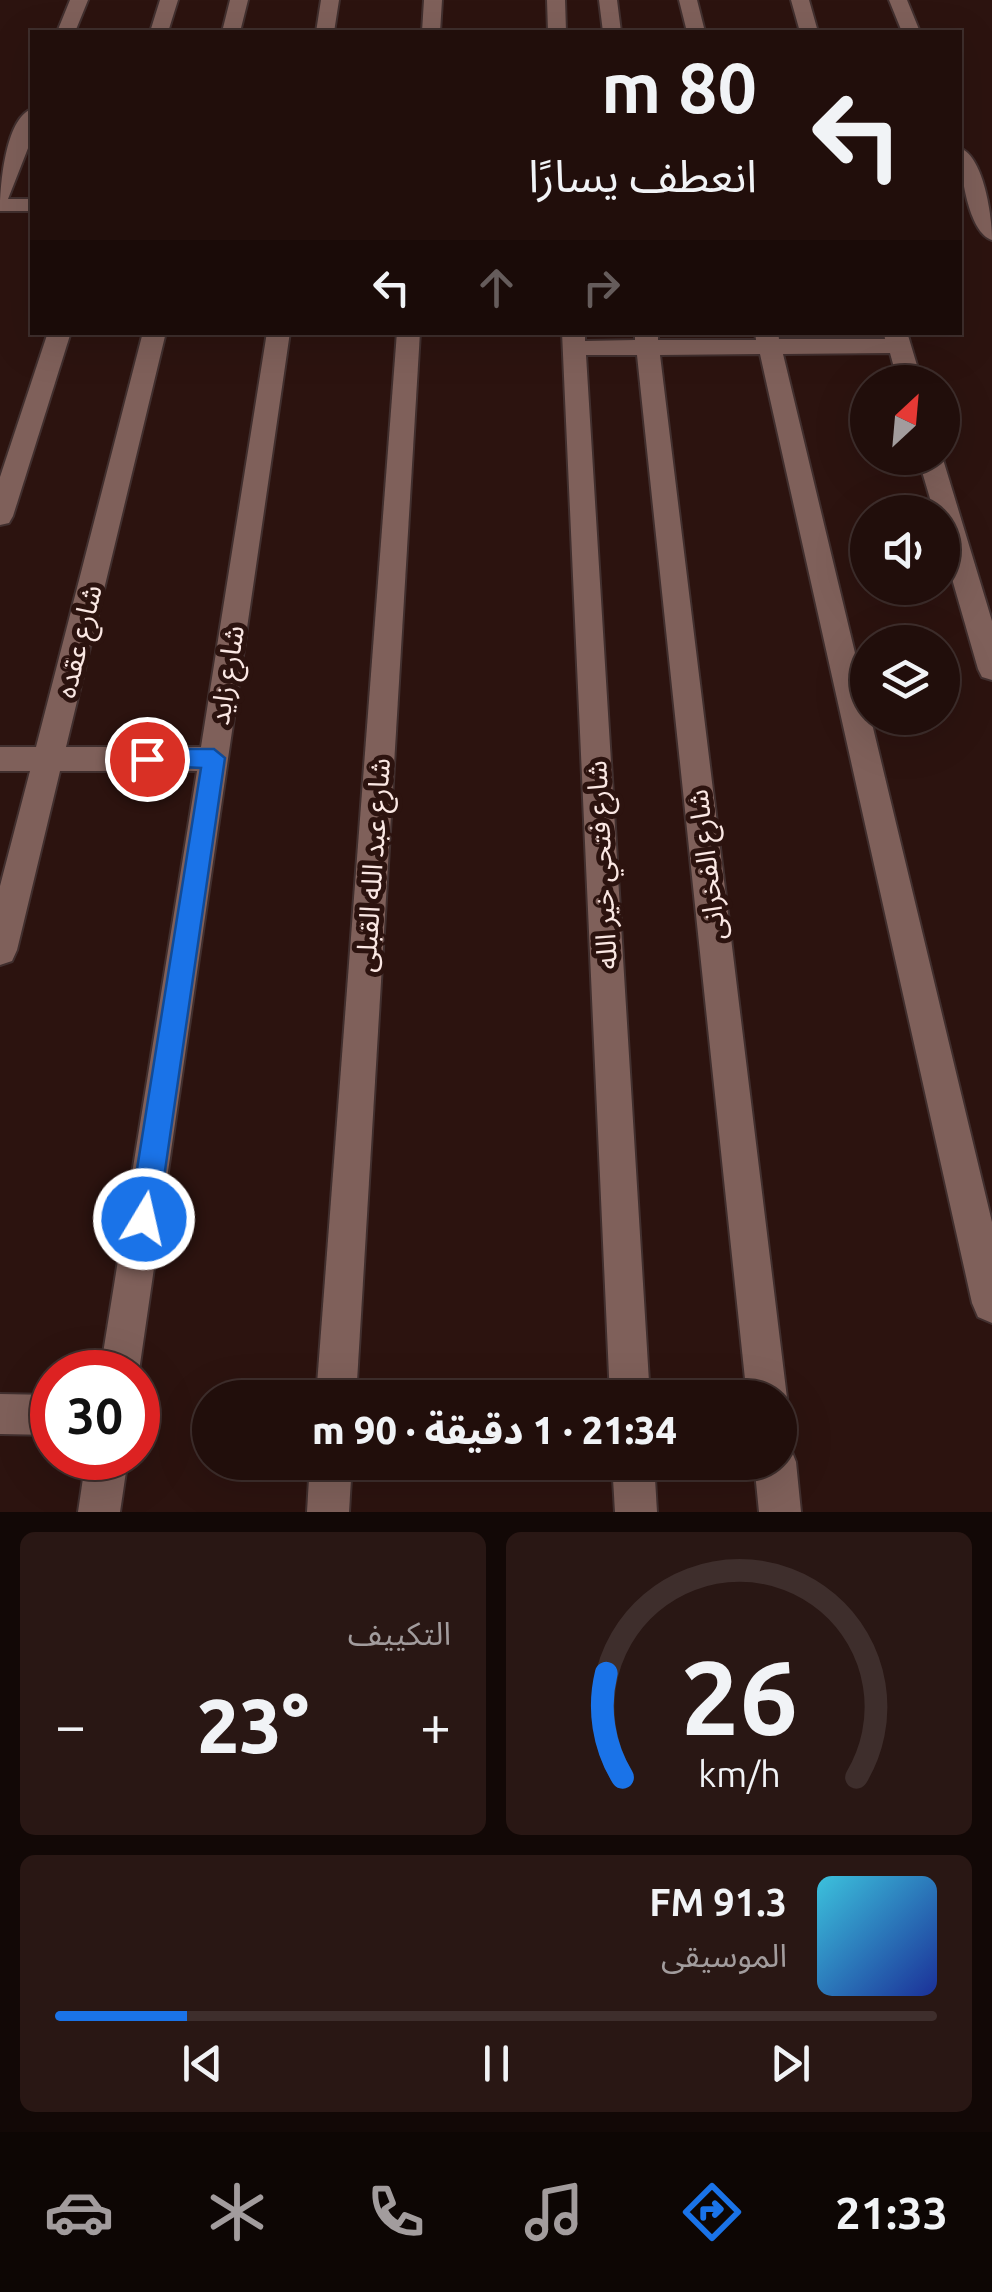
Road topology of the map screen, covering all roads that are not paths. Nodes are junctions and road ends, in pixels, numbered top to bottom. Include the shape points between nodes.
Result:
1 (79, 0) edge
2 (169, 0) edge
3 (239, 0) edge
4 (330, 0) edge
5 (433, 0) edge
6 (556, 0) edge
7 (608, 0) edge
8 (688, 0) edge
9 (800, 0) edge
10 (898, 0) edge
11 (67, 30) edge
12 (160, 30) edge
13 (232, 30) edge
14 (325, 30) edge
15 (431, 30) edge
16 (557, 30) edge
17 (612, 30) edge
18 (696, 30) edge
19 (808, 30) edge
20 (910, 30) edge
21 (30, 120) edge
22 (962, 159) edge
23 (0, 195) edge
24 (0, 205) edge
25 (30, 205) edge
26 (992, 234) edge
27 (59, 335) edge
28 (154, 335) edge
29 (278, 335) edge
30 (409, 335) edge
31 (897, 339) edge
32 (573, 340) edge
33 (647, 340) edge
34 (767, 340) edge
35 (905, 365) edge
36 (936, 475) edge
37 (0, 516) edge
38 (992, 669) edge
39 (214, 758) junction
40 (0, 759) edge
41 (48, 759) junction
42 (0, 950) edge
43 (992, 1303) edge
44 (123, 1350) edge
45 (337, 1380) edge
46 (629, 1380) edge
47 (765, 1380) edge
48 (0, 1414) edge
49 (30, 1414) edge
50 (104, 1480) edge
51 (330, 1480) edge
52 (634, 1480) edge
53 (776, 1480) edge
54 (99, 1512) edge
55 (328, 1512) edge
56 (636, 1512) edge
57 (780, 1512) edge

1 - 11 street
2 - 12 street
3 - 13 street
4 - 14 street
5 - 15 street
6 - 16 street
7 - 17 street
8 - 18 street
9 - 19 street
10 - 20 street
21 - 23 street
22 - 26 street
24 - 25 street
27 - 37 street
28 - 41 street, شارع عقده
29 - 39 street, شارع زايد
30 - 45 street, شارع عبد الله القبلى
31 - 34 street
31 - 35 street
32 - 33 street
32 - 46 street, شارع فتحي خير الله
33 - 34 street
33 - 47 street, شارع الفخرانى
34 - 43 street
36 - 38 street
39 - 41 street
39 - 44 street, شارع زايد
40 - 41 street
41 - 42 street, شارع عقده
48 - 49 street
50 - 54 street
51 - 55 street
52 - 56 street
53 - 57 street

